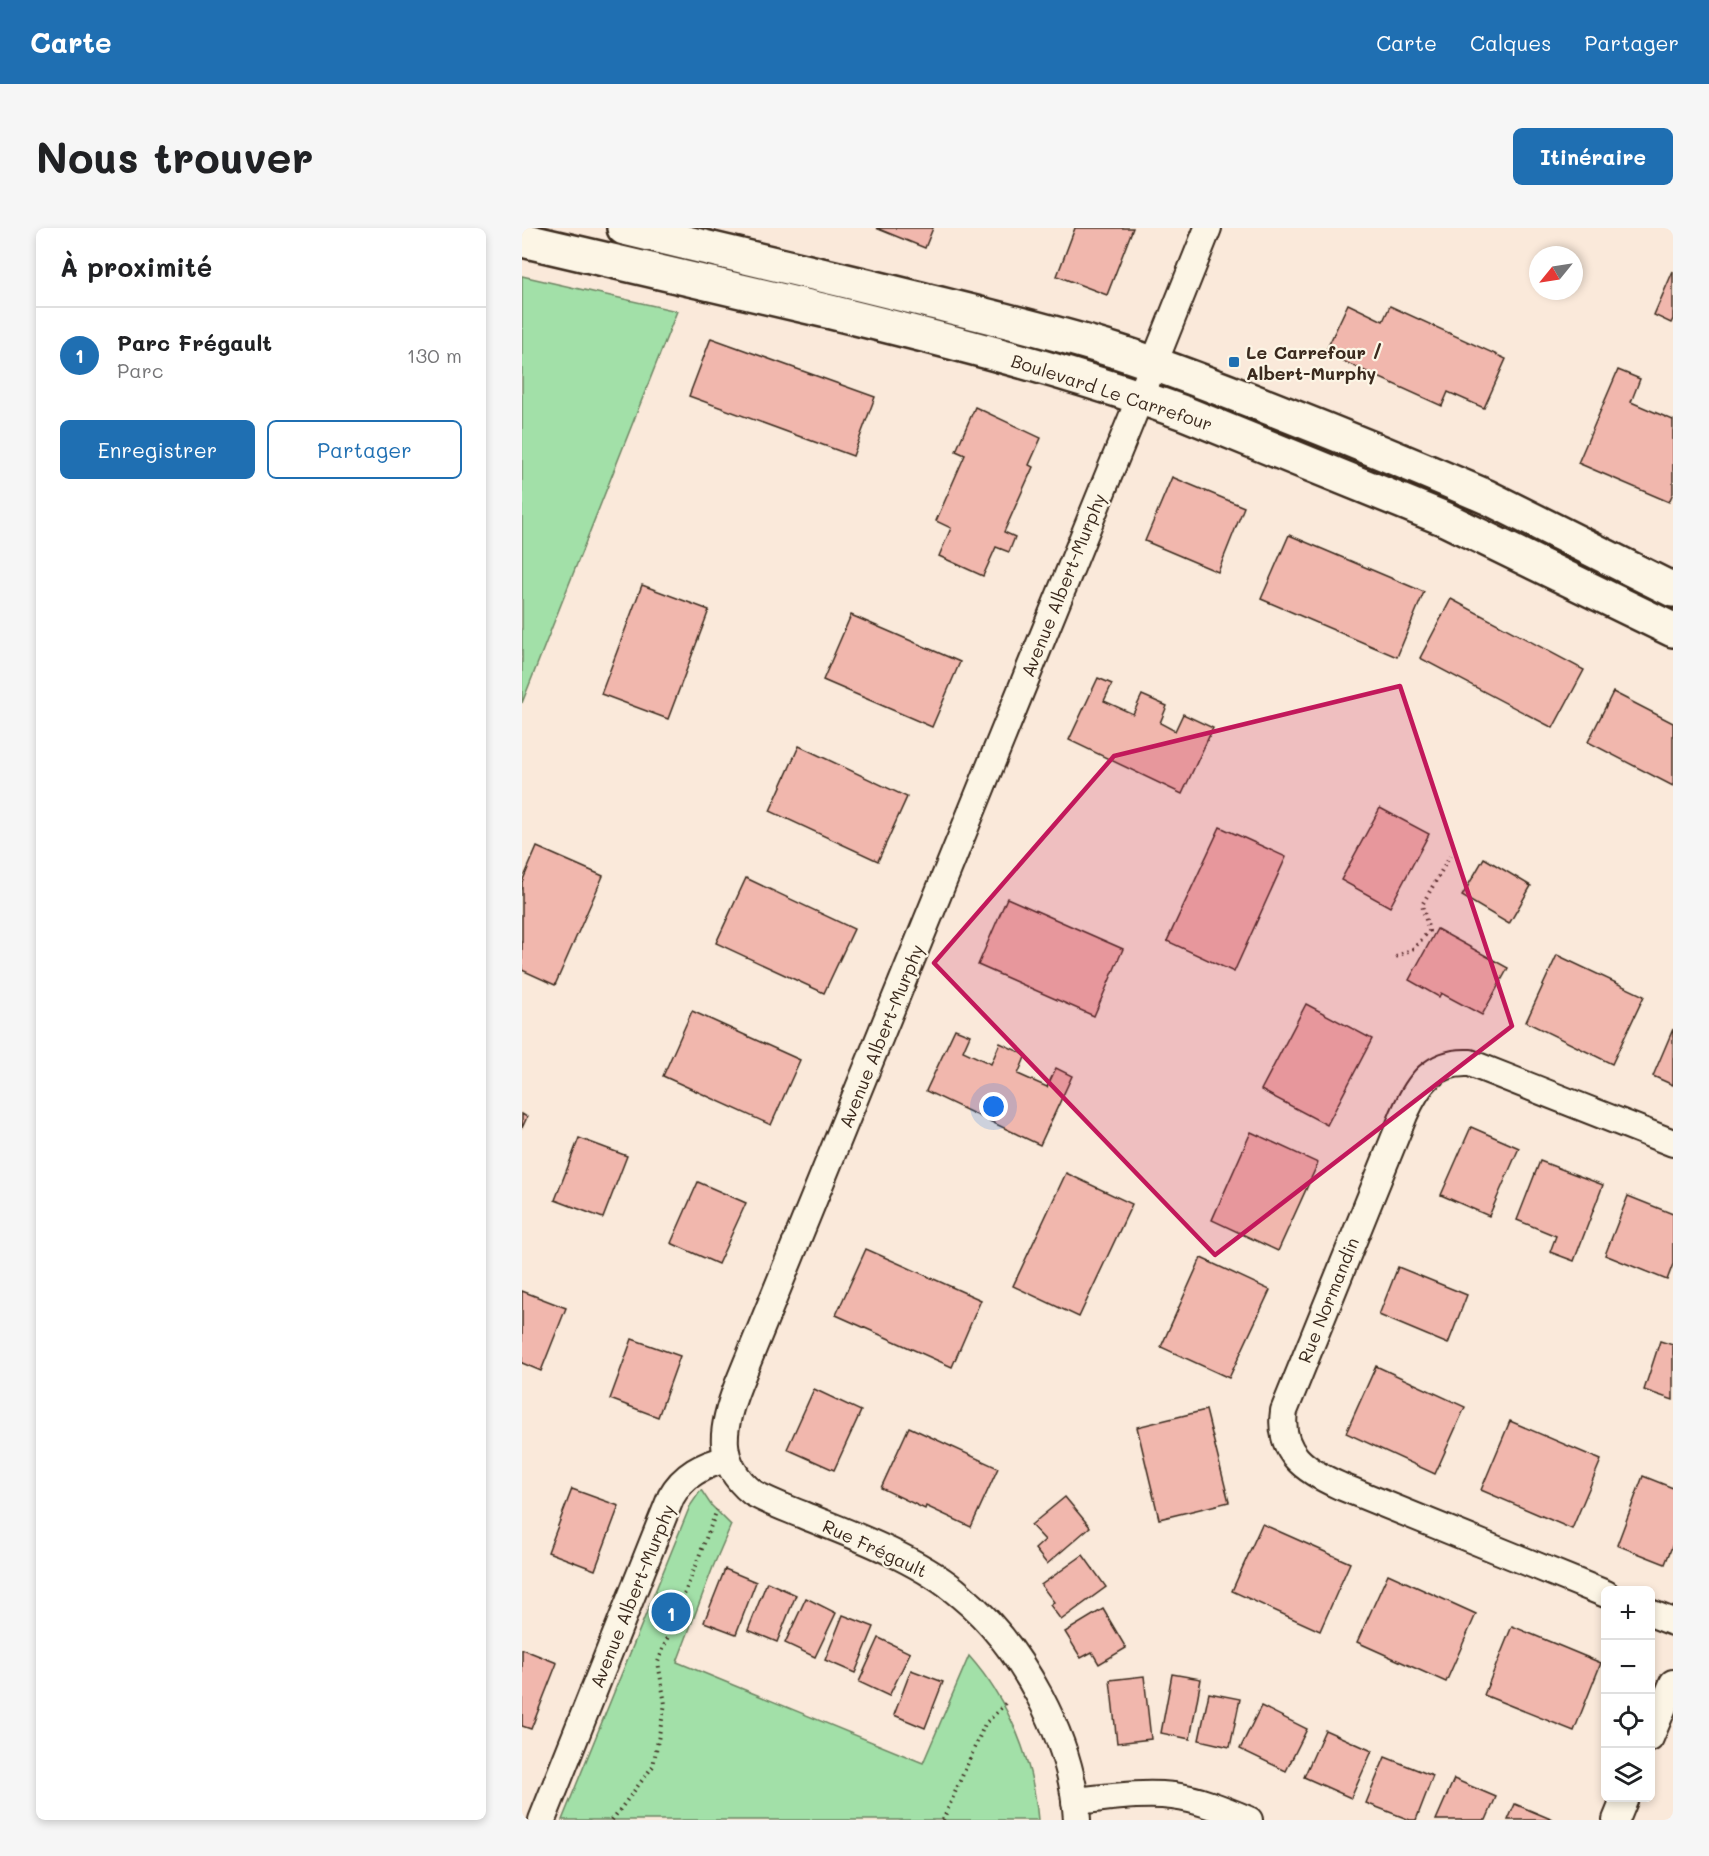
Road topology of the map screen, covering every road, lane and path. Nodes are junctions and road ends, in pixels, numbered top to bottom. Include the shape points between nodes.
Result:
1 (624, 228) edge
2 (1208, 228) edge
3 (522, 240) edge
4 (1153, 364) junction
5 (1140, 398) junction
6 (1673, 590) edge
7 (1673, 630) edge
8 (1450, 856) dead end
9 (1396, 957) dead end
10 (1673, 1143) edge
11 (727, 1459) junction
12 (717, 1510) dead end
13 (1601, 1592) edge
14 (1655, 1615) edge
15 (1673, 1622) edge
16 (1673, 1683) edge
17 (1006, 1703) dead end
18 (1655, 1726) edge
19 (1623, 1802) edge
20 (1076, 1811) edge
21 (542, 1820) edge
22 (612, 1820) edge
23 (942, 1820) edge
24 (1249, 1820) edge
25 (1616, 1820) edge

1 - 4 street, Boulevard Le Carrefour via 965,310
2 - 4 street, Avenue Albert-Murphy
3 - 5 street, Boulevard Le Carrefour via 901,329
4 - 5 street, Avenue Albert-Murphy
4 - 6 street, Boulevard Le Carrefour via 1456,484
5 - 7 street, Boulevard Le Carrefour via 1445,519
5 - 11 street, Avenue Albert-Murphy via 735,1394 725,1426
8 - 9 path via 1422,905 1429,931 1414,948
10 - 13 street, Rue Normandin via 1470,1063 1456,1063 1436,1071 1419,1087 1404,1114 1282,1422 1286,1442 1312,1472
11 - 20 street, Rue Frégault via 740,1482 753,1493 909,1561 946,1583 975,1609 1010,1649 1040,1697 1070,1768
11 - 21 street, Avenue Albert-Murphy via 695,1471 676,1487
12 - 22 path via 658,1662 665,1704 653,1766
14 - 15 street
16 - 18 street
17 - 23 path via 986,1724
19 - 25 street
20 - 24 street via 1115,1797 1174,1796

